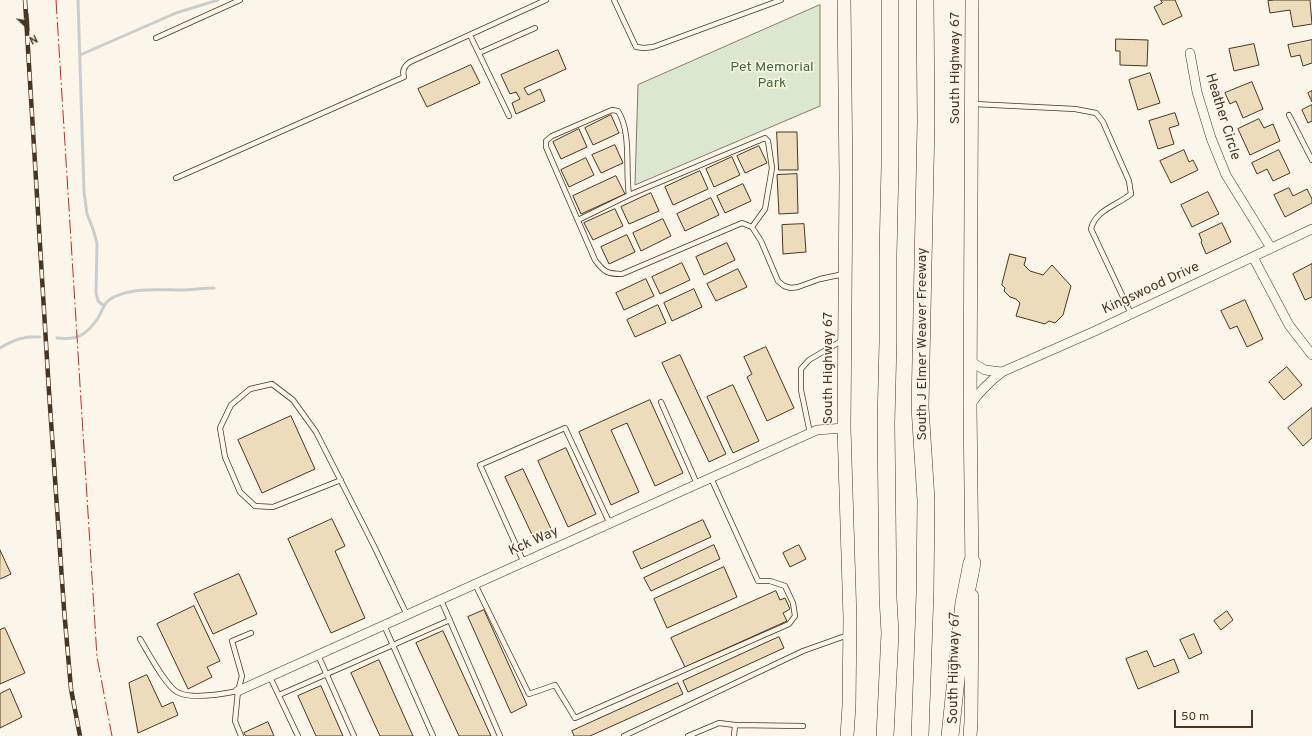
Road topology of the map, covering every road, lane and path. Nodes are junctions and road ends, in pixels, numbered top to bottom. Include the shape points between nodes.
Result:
1 (240, 0) edge
2 (546, 0) edge
3 (614, 0) edge
4 (781, 0) edge
5 (844, 0) edge
6 (890, 0) edge
7 (925, 0) edge
8 (972, 0) edge
9 (535, 28) dead end
10 (470, 35) junction
11 (156, 38) dead end
12 (479, 53) junction
13 (1190, 53) dead end
14 (972, 104) junction
15 (1289, 115) dead end
16 (509, 116) dead end
17 (1312, 160) edge
18 (176, 178) dead end
19 (629, 195) junction
20 (578, 220) junction
21 (752, 227) junction
22 (1312, 229) edge
23 (1271, 248) junction
24 (1253, 257) junction
25 (845, 273) junction
26 (1131, 314) junction
27 (845, 339) junction
28 (1312, 355) edge
29 (971, 362) junction
30 (1002, 372) junction
31 (660, 402) dead end
32 (970, 405) junction
33 (844, 428) junction
34 (810, 433) junction
35 (711, 478) junction
36 (341, 480) junction
37 (697, 484) junction
38 (610, 524) junction
39 (524, 562) junction
40 (972, 563) junction
41 (475, 584) junction
42 (442, 600) junction
43 (407, 615) junction
44 (450, 620) junction
45 (384, 625) junction
46 (251, 632) dead end
47 (850, 634) junction
48 (140, 639) dead end
49 (392, 644) junction
50 (318, 655) junction
51 (326, 673) junction
52 (270, 677) junction
53 (238, 691) junction
54 (279, 694) junction
55 (735, 726) junction
56 (803, 726) dead end
57 (241, 736) edge
58 (298, 736) edge
59 (354, 736) edge
60 (433, 736) edge
61 (500, 736) edge
62 (624, 736) edge
63 (688, 736) edge
64 (734, 736) edge
65 (847, 736) edge
66 (885, 736) edge
67 (920, 736) edge
68 (950, 736) edge
69 (970, 736) edge

1 - 11 lane
2 - 10 lane
3 - 4 lane via 636,47 644,48 653,47
5 - 25 main road, South Highway 67
6 - 66 highway via 886,431 890,634
7 - 67 highway, South J Elmer Weaver Freeway via 926,122 920,407 926,500
8 - 14 main road, South Highway 67
9 - 12 lane
10 - 12 lane
10 - 18 lane via 410,62 402,73 404,77
12 - 16 lane
13 - 23 street, Heather Circle via 1197,92 1226,175
14 - 26 lane via 1075,109 1096,113 1103,122 1130,182 1131,194 1102,212 1092,222 1091,229
14 - 29 main road, South Highway 67
15 - 17 lane
19 - 20 lane
19 - 20 lane via 626,135 618,111 612,110 552,136 546,141 546,146
19 - 21 lane via 765,138 768,142 772,168 765,210
20 - 21 lane via 595,260 609,274 622,274 742,224
21 - 25 lane via 778,281 784,286 798,287
22 - 23 street, Kingswood Drive
23 - 24 street, Kingswood Drive
24 - 26 street, Kingswood Drive
24 - 28 street via 1289,325
25 - 27 main road, South Highway 67
26 - 30 street, Kingswood Drive
27 - 33 main road, South Highway 67
27 - 34 lane via 809,360 801,369 801,390
29 - 30 street via 985,370
29 - 32 main road, South Highway 67
30 - 32 street, Kingswood Drive via 989,381
31 - 37 lane
32 - 40 main road, South Highway 67
33 - 34 street, Kck Way via 816,430
33 - 47 main road, South Highway 67
34 - 35 street, Kck Way
35 - 37 street, Kck Way
35 - 41 lane via 758,581 770,581 785,586 796,616 789,624 575,718 555,685 529,694
36 - 36 lane via 316,432 298,406 272,384 250,389 231,405 220,428 225,457 240,492 255,506 273,507
36 - 43 lane
37 - 38 street, Kck Way
38 - 39 street, Kck Way
38 - 39 lane via 565,428 480,465
39 - 41 street, Kck Way
40 - 68 highway via 964,603
40 - 69 main road, South Highway 67
41 - 42 street, Kck Way
42 - 43 street, Kck Way
42 - 44 lane
43 - 45 street, Kck Way
44 - 49 lane
44 - 61 lane
45 - 49 lane
45 - 50 street, Kck Way
46 - 53 lane via 232,641 242,676
47 - 62 lane via 803,651
47 - 65 main road, South Highway 67
48 - 53 lane via 176,692 217,695
49 - 51 lane
49 - 60 lane
50 - 51 lane
50 - 52 street, Kck Way
51 - 54 lane
51 - 59 lane
52 - 53 street, Kck Way
52 - 54 lane
53 - 57 lane via 236,721
54 - 58 lane
55 - 56 lane
55 - 63 lane via 719,723
55 - 64 lane

